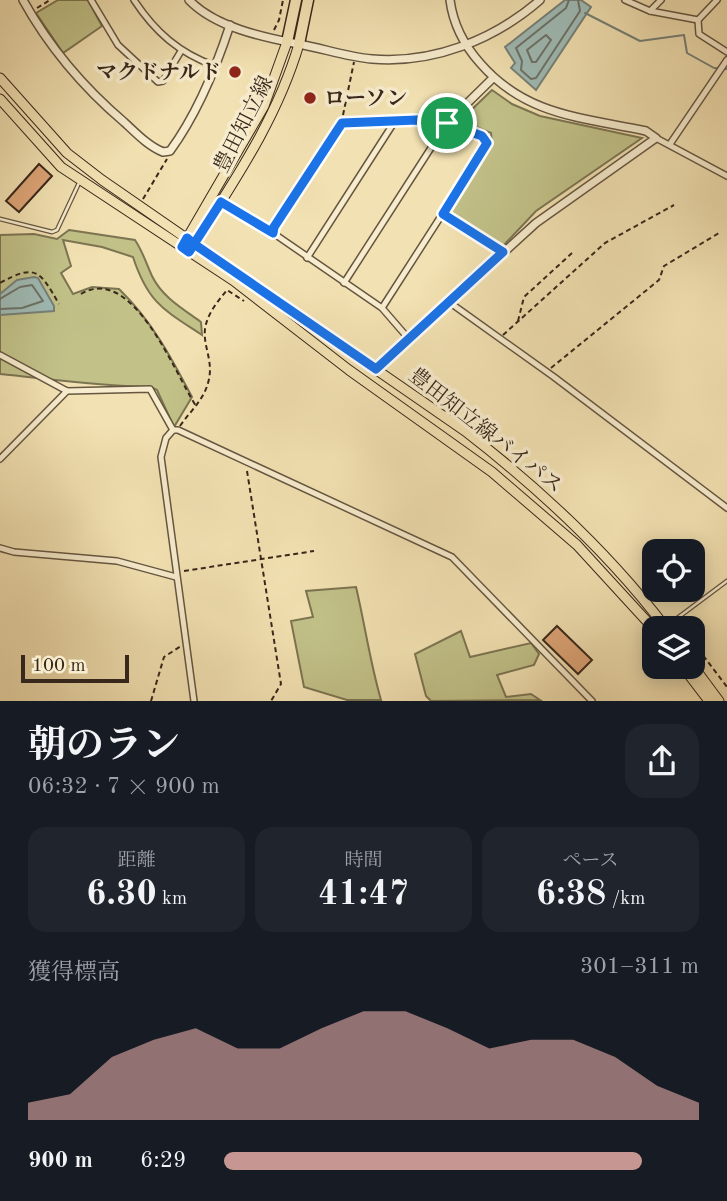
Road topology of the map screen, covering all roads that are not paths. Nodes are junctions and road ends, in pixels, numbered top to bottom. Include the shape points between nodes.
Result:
1 (23, 0) edge
2 (92, 0) edge
3 (134, 0) edge
4 (189, 0) edge
5 (296, 0) edge
6 (308, 0) edge
7 (450, 0) edge
8 (540, 0) edge
9 (625, 0) edge
10 (661, 0) edge
11 (717, 0) edge
12 (650, 11) junction
13 (698, 20) junction
14 (230, 25) junction
15 (293, 43) junction
16 (466, 46) junction
17 (181, 51) junction
18 (727, 52) edge
19 (727, 60) edge
20 (215, 66) junction
21 (0, 78) edge
22 (493, 78) junction
23 (0, 99) edge
24 (395, 121) junction
25 (447, 123) junction
26 (656, 138) junction
27 (670, 144) junction
28 (727, 176) edge
29 (81, 181) junction
30 (443, 214) junction
31 (0, 219) edge
32 (188, 245) junction
33 (503, 252) junction
34 (307, 258) junction
35 (344, 283) junction
36 (447, 301) junction
37 (382, 308) junction
38 (408, 338) junction
39 (0, 355) edge
40 (376, 369) junction
41 (67, 391) junction
42 (175, 430) junction
43 (0, 459) edge
44 (727, 508) edge
45 (0, 548) edge
46 (176, 575) junction
47 (727, 581) edge
48 (642, 616) edge
49 (655, 616) edge
50 (681, 616) edge
51 (692, 679) edge
52 (703, 679) edge
53 (591, 700) edge
54 (194, 701) edge
55 (709, 701) edge
56 (719, 701) edge

1 - 20 street via 60,57 106,106 155,148 170,151
2 - 17 street via 118,45 158,82
3 - 17 street via 153,27
4 - 14 street
5 - 15 highway
6 - 15 highway
7 - 16 street
8 - 16 street via 507,26
9 - 12 street
10 - 12 street
11 - 13 street
12 - 13 street
13 - 18 street via 699,34
14 - 15 street
14 - 20 street
15 - 16 street via 372,59 409,58
15 - 32 main road, 豊田知立線
15 - 32 main road, 豊田知立線 via 282,93 257,146
16 - 22 street
17 - 20 street
19 - 27 street
21 - 32 main road, 豊田知立線バイパス via 67,153
22 - 25 street
22 - 26 street via 533,105 646,131
23 - 29 main road, 豊田知立線バイパス via 61,167
24 - 25 street
24 - 34 street
24 - 34 street via 342,123 274,227 273,233
25 - 30 street via 482,136 487,143
25 - 35 street
26 - 27 street
26 - 33 street via 543,217
27 - 28 street
29 - 31 lane via 57,230
29 - 32 main road, 豊田知立線バイパス
30 - 33 street
30 - 37 street
32 - 40 main road, 豊田知立線バイパス
32 - 48 main road, 豊田知立線バイパス via 513,489 577,545
33 - 36 street
34 - 35 street
35 - 37 street
36 - 38 street
36 - 44 street
37 - 38 street
38 - 40 street
39 - 41 street
40 - 49 main road, 豊田知立線バイパス via 539,490 601,551
41 - 42 street via 147,388 154,392
41 - 43 street
42 - 46 street via 166,438 161,457
42 - 53 street via 452,557
45 - 46 street via 117,561
46 - 54 street
47 - 50 lane
51 - 55 main road
52 - 56 main road

